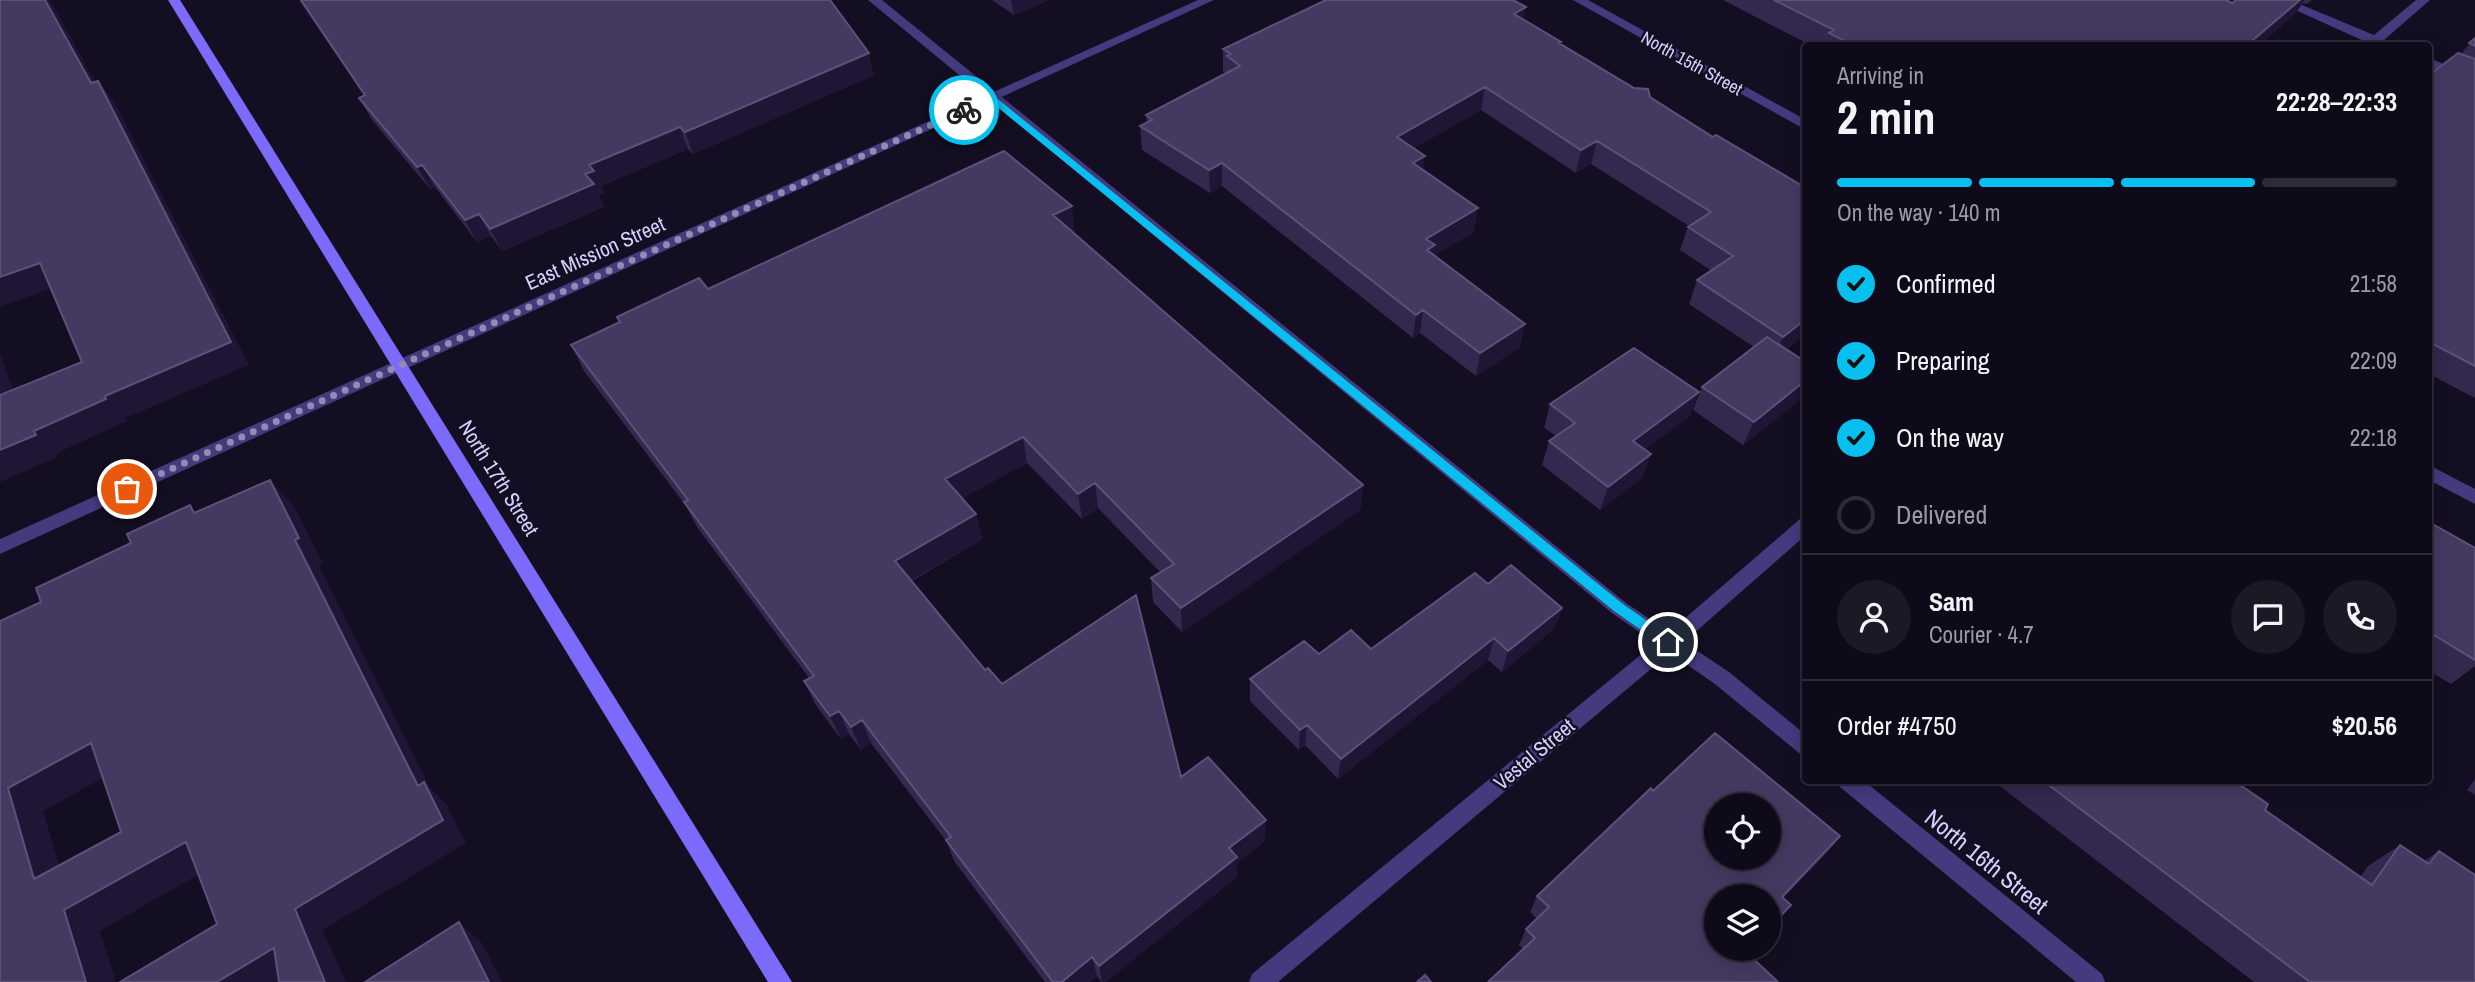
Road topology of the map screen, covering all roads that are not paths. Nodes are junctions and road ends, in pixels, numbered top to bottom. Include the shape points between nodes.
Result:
1 (174, 0) edge
2 (874, 0) edge
3 (1208, 0) edge
4 (1579, 0) edge
5 (2279, 0) edge
6 (2424, 0) edge
7 (2374, 42) edge
8 (2380, 42) edge
9 (2432, 63) edge
10 (2475, 82) edge
11 (991, 97) junction
12 (1802, 124) edge
13 (401, 366) junction
14 (2432, 474) edge
15 (2475, 497) edge
16 (1802, 527) edge
17 (0, 547) edge
18 (1668, 642) junction
19 (1802, 744) edge
20 (1852, 784) edge
21 (781, 982) edge
22 (1260, 982) edge
23 (2094, 982) edge

1 - 13 main road, North 17th Street
2 - 11 street
3 - 11 street, East Mission Street
4 - 12 street, North 15th Street
5 - 7 street
6 - 8 street
9 - 10 street
11 - 13 street, East Mission Street
11 - 18 street via 1608,599
13 - 17 street, East Mission Street
13 - 21 main road, North 17th Street
14 - 15 street
16 - 18 street, Vestal Street
18 - 19 street via 1722,678
18 - 22 street, Vestal Street
20 - 23 street, North 16th Street

